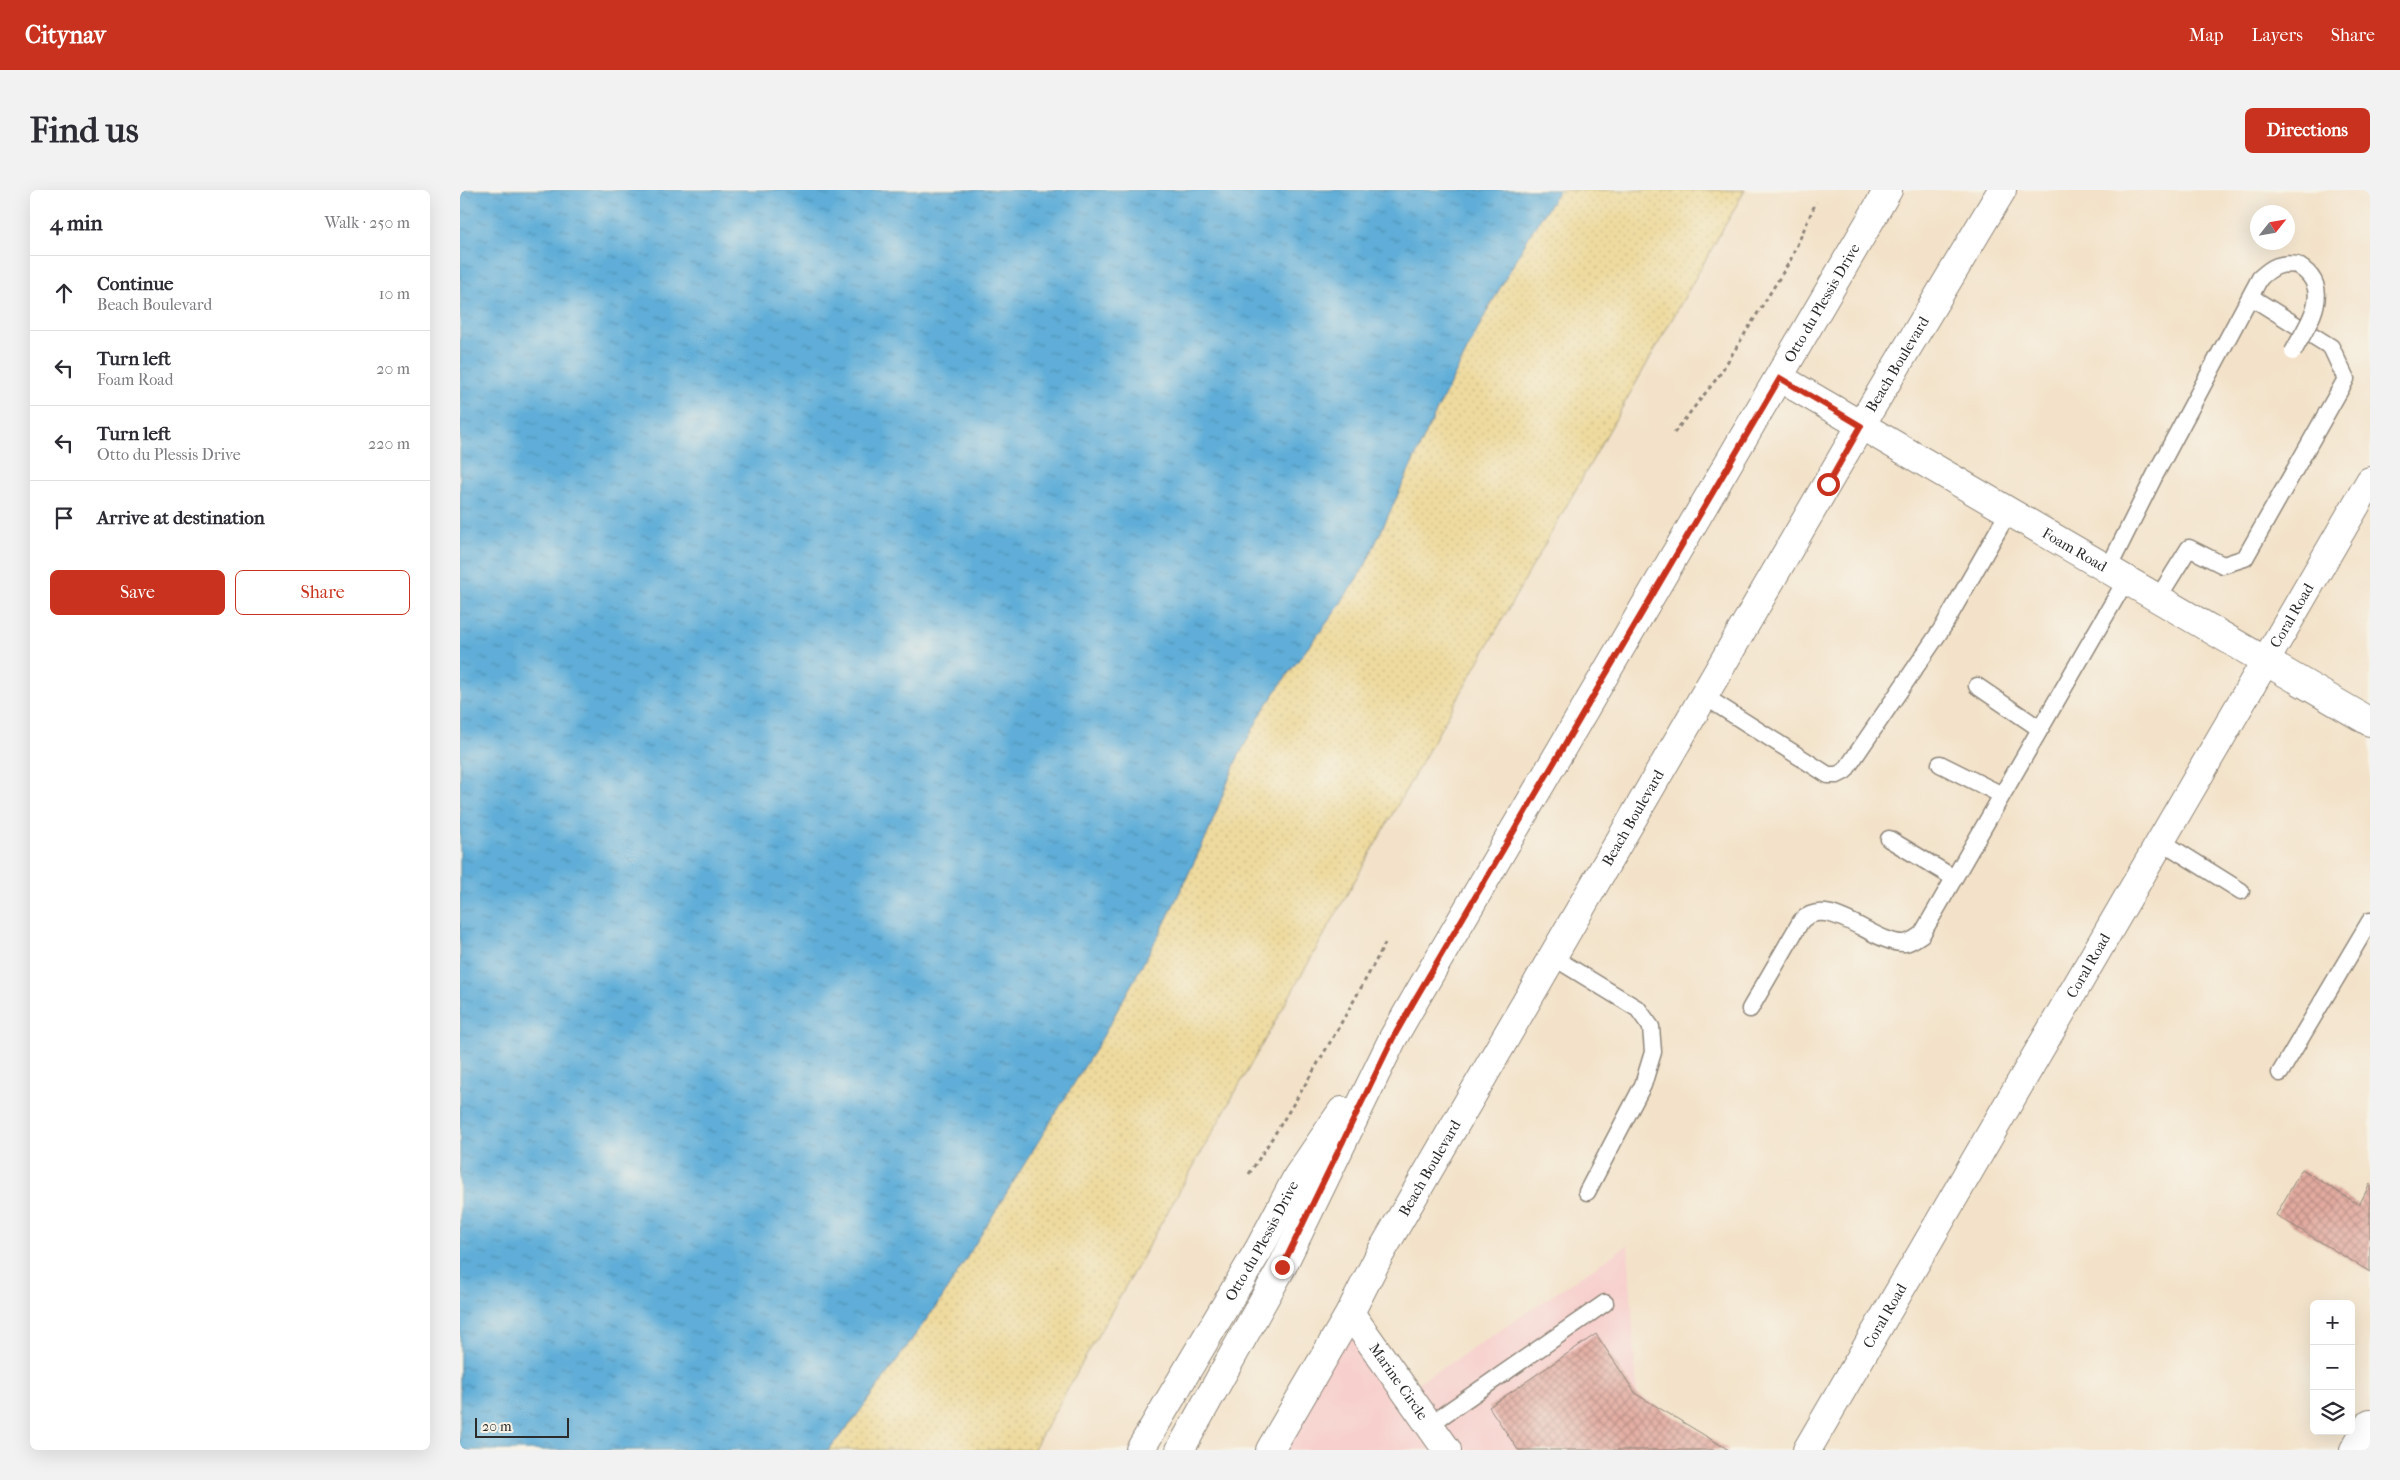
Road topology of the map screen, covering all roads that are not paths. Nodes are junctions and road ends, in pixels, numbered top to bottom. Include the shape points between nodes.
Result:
1 (1888, 190) edge
2 (2002, 190) edge
3 (2251, 297) junction
4 (2293, 352) dead end
5 (1780, 378) junction
6 (1861, 426) junction
7 (2370, 480) edge
8 (2009, 511) junction
9 (2117, 574) junction
10 (2158, 598) junction
11 (2265, 661) junction
12 (1978, 686) dead end
13 (1704, 696) junction
14 (2370, 722) edge
15 (2040, 729) junction
16 (1940, 764) dead end
17 (2002, 795) junction
18 (1889, 839) dead end
19 (2161, 841) junction
20 (1954, 878) junction
21 (2241, 891) dead end
22 (2370, 922) edge
23 (1553, 957) junction
24 (1750, 1009) dead end
25 (1393, 1038) junction
26 (2280, 1073) dead end
27 (1587, 1192) dead end
28 (1606, 1303) dead end
29 (1350, 1313) junction
30 (2370, 1423) edge
31 (1429, 1425) junction
32 (1140, 1450) edge
33 (1180, 1450) edge
34 (1270, 1450) edge
35 (1447, 1450) edge
36 (1807, 1450) edge
37 (2354, 1450) edge

1 - 5 street, Otto du Plessis Drive
2 - 6 street, Beach Boulevard
3 - 4 lane, bridge via 2260,278 2271,268 2287,263 2297,265 2311,276 2318,299
3 - 9 lane via 2155,474
3 - 10 lane via 2331,347 2346,379 2246,558 2223,565 2189,548
5 - 6 street, Foam Road
5 - 25 street, Otto du Plessis Drive
6 - 8 street, Foam Road
6 - 13 street, Beach Boulevard
7 - 11 street, Coral Road
8 - 9 street, Foam Road
8 - 13 lane via 1943,627 1845,771 1828,775
9 - 10 street, Foam Road
9 - 15 lane
10 - 11 street, Foam Road
11 - 14 street, Foam Road
11 - 19 street, Coral Road
12 - 15 lane
13 - 23 street, Beach Boulevard
15 - 17 lane
16 - 17 lane
17 - 20 lane
18 - 20 lane
19 - 21 lane
19 - 36 street, Coral Road
20 - 24 lane via 1922,934 1909,942 1894,942 1829,913 1815,913 1805,918
22 - 26 lane
23 - 27 lane via 1638,1010 1648,1021 1653,1036 1653,1052 1643,1085
23 - 29 street, Beach Boulevard via 1380,1254
25 - 32 street, Otto du Plessis Drive via 1297,1177 1259,1249
25 - 33 street, Otto du Plessis Drive via 1282,1267
28 - 31 lane
29 - 31 street, Marine Circle
29 - 34 street, Beach Boulevard
30 - 37 street
31 - 35 street, Marine Circle

